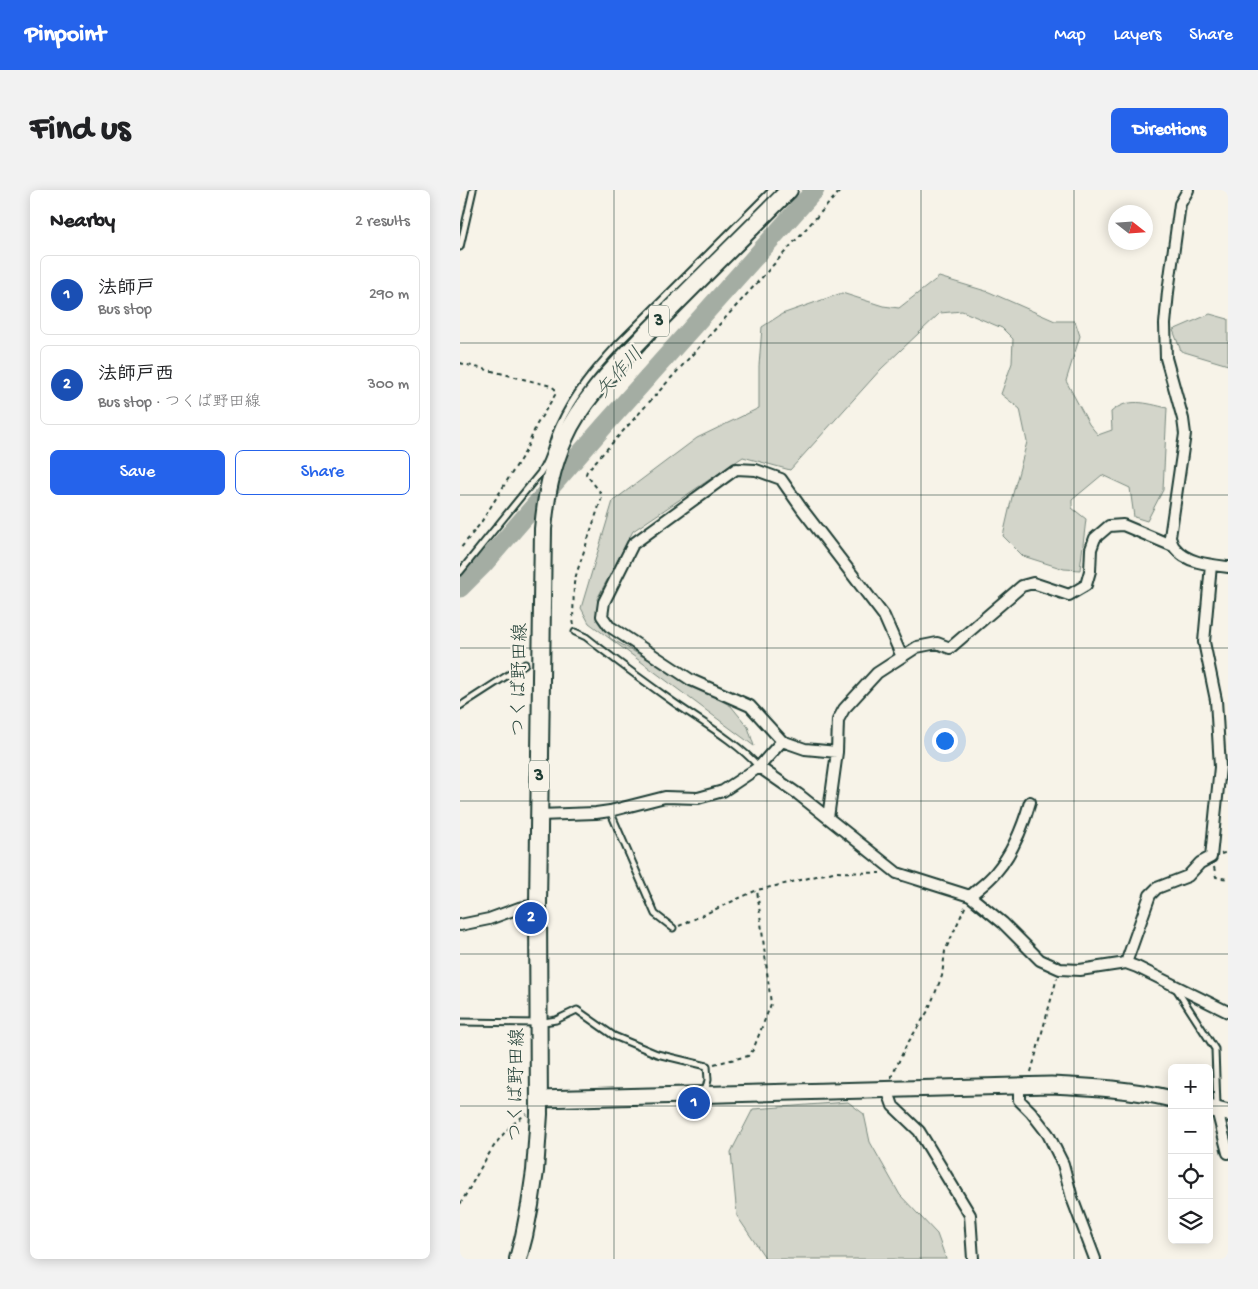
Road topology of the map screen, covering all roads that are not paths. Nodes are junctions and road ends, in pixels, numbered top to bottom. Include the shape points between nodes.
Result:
1 (473, 190) edge
2 (772, 190) edge
3 (789, 190) edge
4 (1188, 190) edge
5 (460, 247) edge
6 (553, 461) junction
7 (1173, 546) junction
8 (1211, 564) junction
9 (1228, 566) edge
10 (460, 572) edge
11 (575, 632) road end
12 (902, 657) junction
13 (525, 664) dead end
14 (460, 706) edge
15 (782, 742) junction
16 (837, 752) junction
17 (759, 767) junction
18 (1030, 802) dead end
19 (610, 811) junction
20 (539, 815) junction
21 (828, 818) junction
22 (970, 896) junction
23 (538, 905) junction
24 (460, 925) edge
25 (673, 928) road end
26 (1126, 963) junction
27 (1174, 986) junction
28 (1228, 1012) edge
29 (460, 1022) edge
30 (538, 1023) junction
31 (1023, 1086) junction
32 (887, 1089) junction
33 (704, 1095) junction
34 (1168, 1097) edge
35 (539, 1106) junction
36 (1218, 1110) edge
37 (1228, 1153) edge
38 (518, 1259) edge
39 (973, 1259) edge
40 (1095, 1259) edge

1 - 5 lane
2 - 6 lane via 597,367 559,426
3 - 6 main road, つくば野田線 / 3 via 621,360 577,416
4 - 7 street via 1180,204 1165,324 1166,358 1184,434 1170,537
6 - 10 lane via 547,462
6 - 20 main road, つくば野田線 / 3 via 543,529
7 - 8 street via 1192,560
7 - 12 street via 1123,525 1109,526 1095,538 1086,585 1069,595 1034,583 1022,586 950,648 937,643 917,647
8 - 9 street
8 - 26 street via 1204,642 1216,700 1220,767 1211,857 1188,876 1157,888 1150,895
11 - 17 lane via 751,757
12 - 15 street via 884,616 782,479 756,470 736,468 633,544 604,602 602,616 609,626 691,680 750,706
12 - 16 street via 877,673 844,708 838,720
13 - 14 lane
15 - 16 street via 805,750
15 - 17 street
16 - 21 street
17 - 19 street via 723,791 698,798 665,797
17 - 21 street
18 - 22 street via 1010,853 995,874
19 - 20 street
19 - 25 lane via 655,914
20 - 23 main road, つくば野田線 / 3
21 - 22 street via 897,873
22 - 26 street via 1040,960 1060,969 1080,970
23 - 24 street
23 - 30 main road, つくば野田線 / 3
26 - 27 street
27 - 28 street
27 - 36 lane via 1215,1049
29 - 30 lane
30 - 33 lane via 556,1020 577,1010 614,1036 657,1054 707,1066
30 - 35 main road, つくば野田線 / 3
31 - 32 street
31 - 34 street via 1105,1088
31 - 40 street via 1019,1100 1048,1134 1063,1164
32 - 33 street
32 - 39 street via 894,1106 919,1131 970,1215
33 - 35 street
35 - 38 main road, つくば野田線 / 3 via 536,1162
36 - 37 street

